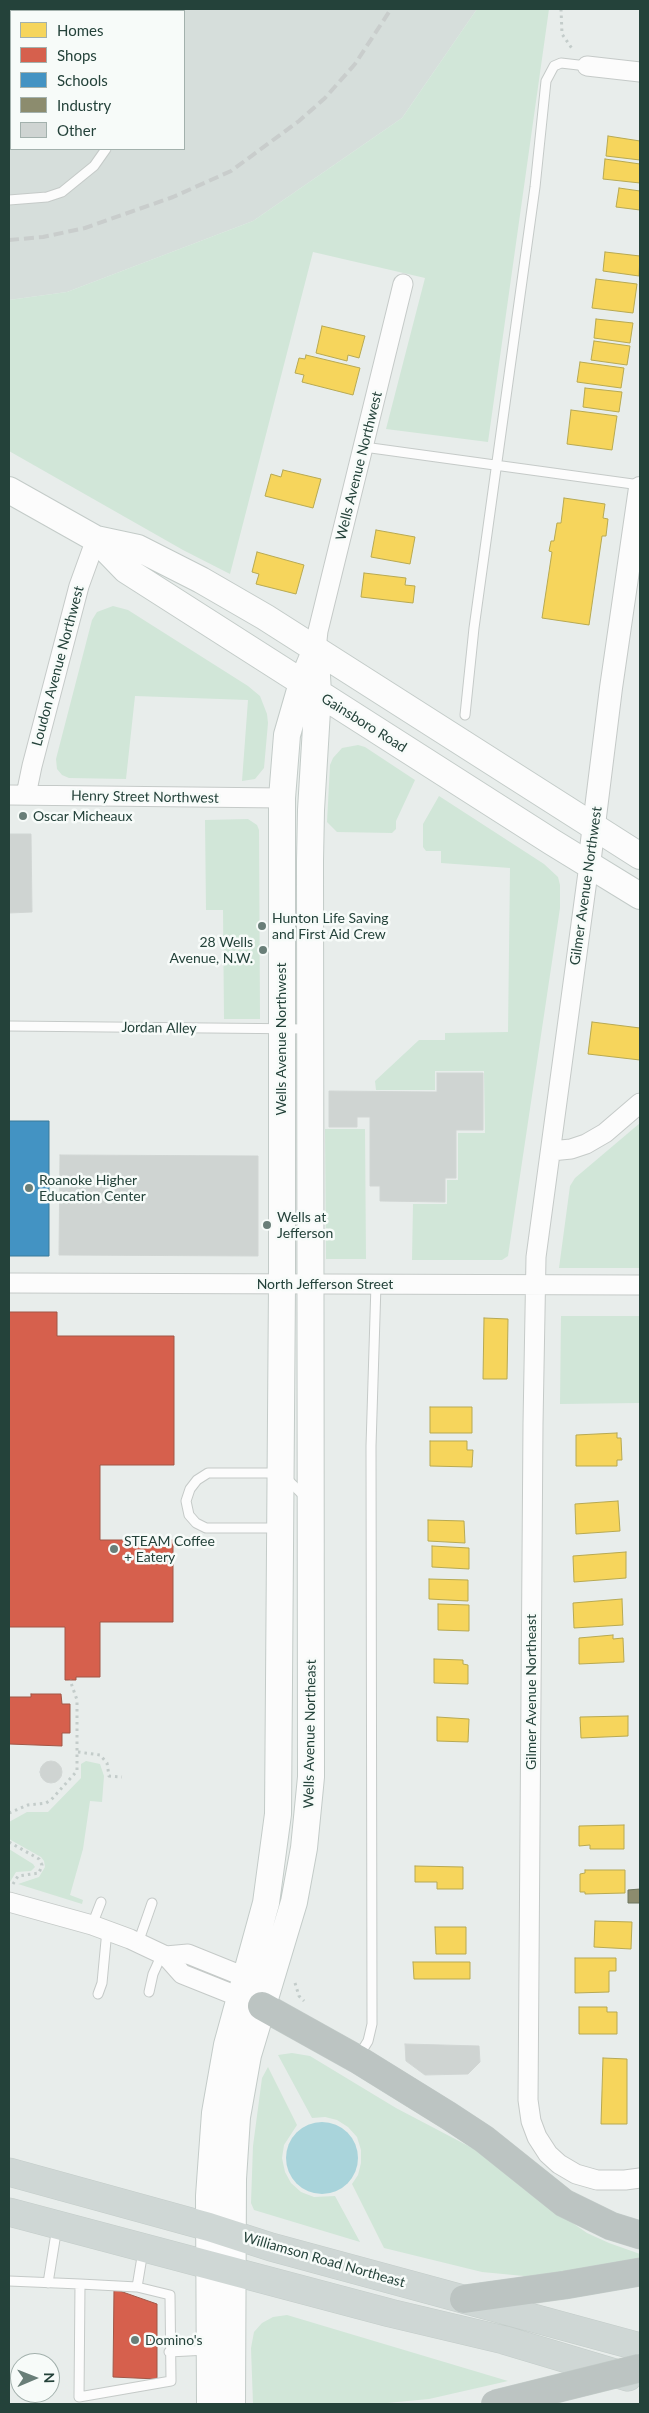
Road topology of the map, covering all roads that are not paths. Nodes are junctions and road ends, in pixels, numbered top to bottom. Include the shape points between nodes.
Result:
1 (587, 66) joint
2 (640, 72) edge
3 (105, 150) edge
4 (9, 200) edge
5 (404, 284) dead end
6 (364, 448) junction
7 (497, 464) junction
8 (640, 486) edge
9 (9, 490) edge
10 (96, 539) junction
11 (636, 548) edge
12 (316, 649) junction
13 (310, 689) junction
14 (465, 715) dead end
15 (18, 795) edge
16 (282, 798) junction
17 (594, 826) junction
18 (640, 856) edge
19 (589, 866) junction
20 (640, 896) edge
21 (9, 1026) edge
22 (281, 1029) junction
23 (310, 1029) junction
24 (297, 1070) junction
25 (640, 1103) edge
26 (551, 1150) junction
27 (9, 1283) edge
28 (282, 1284) junction
29 (312, 1284) junction
30 (376, 1284) junction
31 (536, 1284) junction
32 (640, 1285) edge
33 (281, 1473) junction
34 (313, 1504) junction
35 (281, 1528) junction
36 (11, 1893) edge
37 (101, 1902) dead end
38 (152, 1903) dead end
39 (99, 1928) junction
40 (138, 1943) junction
41 (164, 1955) junction
42 (149, 1992) dead end
43 (98, 1994) dead end
44 (248, 1994) junction
45 (357, 2059) junction
46 (9, 2172) edge
47 (640, 2178) edge
48 (9, 2212) edge
49 (58, 2225) junction
50 (221, 2231) junction
51 (640, 2235) edge
52 (144, 2248) junction
53 (222, 2269) junction
54 (640, 2272) edge
55 (9, 2281) edge
56 (48, 2283) junction
57 (80, 2284) junction
58 (137, 2287) junction
59 (464, 2299) junction
60 (640, 2347) edge
61 (210, 2350) junction
62 (170, 2352) junction
63 (640, 2368) edge
64 (640, 2381) edge
65 (210, 2404) edge
66 (232, 2404) edge
67 (495, 2404) edge

1 - 2 street
1 - 7 lane via 561,63 554,66 546,81
3 - 4 lane via 94,166 62,192 47,198
5 - 6 street, Wells Avenue Northwest
6 - 7 lane
6 - 12 street, Wells Avenue Northwest
7 - 8 lane
7 - 14 lane
8 - 11 street, Gilmer Avenue Northwest
9 - 10 main road, Gainsboro Road
10 - 12 main road, Gainsboro Road via 138,548 162,560
10 - 13 main road, Gainsboro Road via 126,570
10 - 15 street, Loudon Avenue Northwest via 79,586 32,766
11 - 17 street, Gilmer Avenue Northwest
12 - 13 main road, Wells Avenue Northwest
12 - 17 main road, Gainsboro Road
13 - 16 main road, Wells Avenue Northwest via 287,734
13 - 19 main road, Gainsboro Road
13 - 23 main road, Wells Avenue Northwest
15 - 16 street, Henry Street Northwest
16 - 22 main road, Wells Avenue Northwest
17 - 18 main road, Gainsboro Road
17 - 19 street, Gilmer Avenue Northwest
19 - 20 main road, Gainsboro Road
19 - 26 street, Gilmer Avenue Northwest
21 - 22 lane, Jordan Alley
22 - 23 lane, Jordan Alley
22 - 24 main road, Wells Avenue Northwest
23 - 24 main road, Wells Avenue Northwest
24 - 28 main road, Wells Avenue Northwest
24 - 29 main road, Wells Avenue Northwest
25 - 26 street via 605,1133 586,1144
26 - 31 street, Gilmer Avenue Northwest via 536,1257
27 - 28 street, North Jefferson Street
28 - 29 street, North Jefferson Street
28 - 33 main road, Wells Avenue Northeast
29 - 30 street, North Jefferson Street
29 - 34 main road, Wells Avenue Northeast
30 - 31 street, North Jefferson Street
30 - 45 lane via 371,1446 372,2024 368,2041
31 - 32 street, North Jefferson Street
31 - 47 street, Gilmer Avenue Northeast via 528,2100 537,2137 559,2164 576,2174 597,2180
33 - 34 lane
33 - 35 main road, Wells Avenue Northeast
33 - 35 lane via 208,1473 197,1480 186,1501 189,1514 206,1528
34 - 44 main road, Wells Avenue Northeast via 310,1803 294,1902
35 - 44 main road, Wells Avenue Northeast via 278,1814 266,1903
36 - 39 street
37 - 39 lane
38 - 40 lane
39 - 40 street
39 - 43 lane via 102,1983
40 - 41 street
41 - 42 lane via 153,1974
41 - 44 street via 188,1954
44 - 45 highway
44 - 50 main road, Wells Avenue Northeast via 246,2062 236,2117 233,2178
45 - 51 highway via 484,2139 564,2203 611,2226
46 - 50 main road, Williamson Road Northeast
48 - 49 main road
49 - 52 main road
49 - 56 lane
50 - 53 main road, Wells Avenue Northeast
50 - 59 main road, Williamson Road Northeast
52 - 53 main road
52 - 58 lane
53 - 61 main road
53 - 64 main road via 504,2340
53 - 66 main road
54 - 59 highway
55 - 56 lane
56 - 57 lane
57 - 58 lane
57 - 62 lane via 79,2396 171,2382
58 - 62 lane via 170,2296
59 - 60 main road, Williamson Road Northeast
61 - 62 lane
61 - 65 main road
63 - 67 highway, bridge

